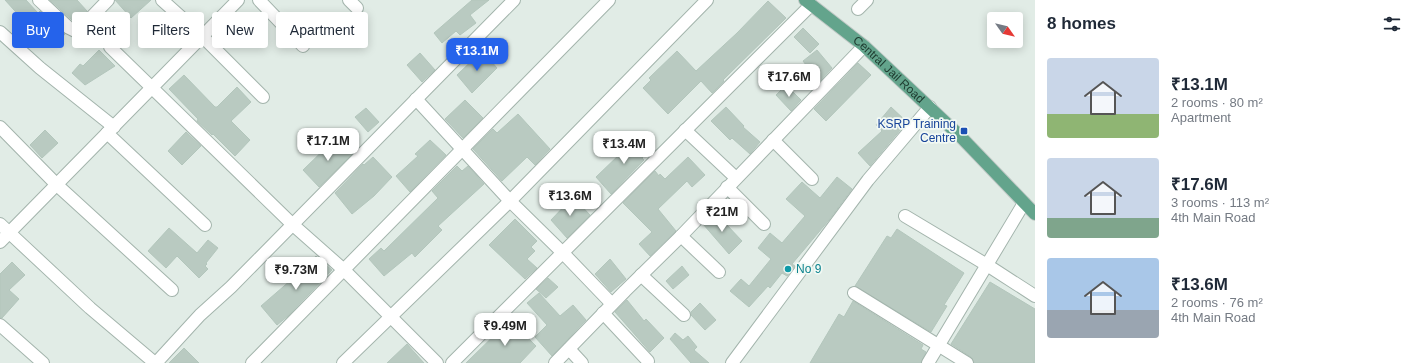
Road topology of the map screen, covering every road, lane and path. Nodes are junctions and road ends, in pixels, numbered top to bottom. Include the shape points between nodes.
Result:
1 (39, 0) edge
2 (108, 0) edge
3 (162, 0) edge
4 (238, 0) edge
5 (259, 0) edge
6 (514, 0) edge
7 (609, 0) edge
8 (707, 0) edge
9 (866, 0) edge
10 (808, 2) edge
11 (858, 10) dead end
12 (175, 12) edge
13 (276, 18) edge
14 (0, 32) edge
15 (204, 34) edge
16 (204, 38) edge
17 (864, 46) junction
18 (111, 48) edge
19 (190, 48) edge
20 (152, 88) junction
21 (263, 97) dead end
22 (416, 99) junction
23 (930, 107) junction
24 (0, 127) edge
25 (111, 130) junction
26 (685, 130) junction
27 (773, 140) junction
28 (463, 149) junction
29 (812, 179) dead end
30 (731, 183) junction
31 (56, 185) junction
32 (510, 201) junction
33 (1024, 203) junction
34 (1035, 214) edge
35 (905, 216) dead end
36 (0, 224) edge
37 (292, 224) junction
38 (764, 224) dead end
39 (205, 225) dead end
40 (9, 233) junction
41 (681, 236) junction
42 (0, 242) edge
43 (563, 253) junction
44 (987, 265) junction
45 (344, 270) junction
46 (719, 272) dead end
47 (641, 275) junction
48 (172, 290) dead end
49 (854, 293) dead end
50 (1035, 296) edge
51 (608, 309) junction
52 (684, 315) dead end
53 (392, 317) junction
54 (0, 325) edge
55 (938, 346) junction
56 (569, 349) junction
57 (648, 361) dead end
58 (43, 363) edge
59 (156, 363) edge
60 (252, 363) edge
61 (343, 363) edge
62 (437, 363) edge
63 (452, 363) edge
64 (555, 363) edge
65 (582, 363) edge
66 (732, 363) edge
67 (928, 363) edge
68 (967, 363) edge

1 - 2 street via 75,32
3 - 12 street
4 - 15 street
5 - 13 street
6 - 22 street
7 - 28 street
8 - 32 street
9 - 11 street
10 - 17 main road, Central Jail Road
10 - 26 street via 719,98
14 - 25 street
16 - 21 street
17 - 23 main road, Central Jail Road
17 - 27 street
18 - 20 street
19 - 20 street
20 - 25 street
20 - 37 street
22 - 28 street
22 - 37 street
23 - 33 main road, Central Jail Road
23 - 66 street via 868,180
24 - 31 street
25 - 31 street
25 - 39 street
26 - 30 street
26 - 43 street
27 - 29 street
27 - 30 street
28 - 32 street
28 - 45 street
30 - 38 street
30 - 41 street
31 - 40 street
31 - 48 street
32 - 43 street
32 - 53 street
33 - 34 main road, Central Jail Road
33 - 44 street
35 - 44 street
36 - 40 street
37 - 45 street
37 - 59 street via 200,315
40 - 42 street
40 - 59 street via 90,308
41 - 46 street
41 - 47 street
43 - 51 street
43 - 63 street
44 - 50 street
44 - 55 street
45 - 53 street
45 - 60 street
47 - 51 street
47 - 52 street
49 - 55 street
51 - 56 street
51 - 57 street
53 - 61 street
53 - 62 street
54 - 58 street
55 - 67 street
55 - 68 street
56 - 64 street
56 - 65 street

